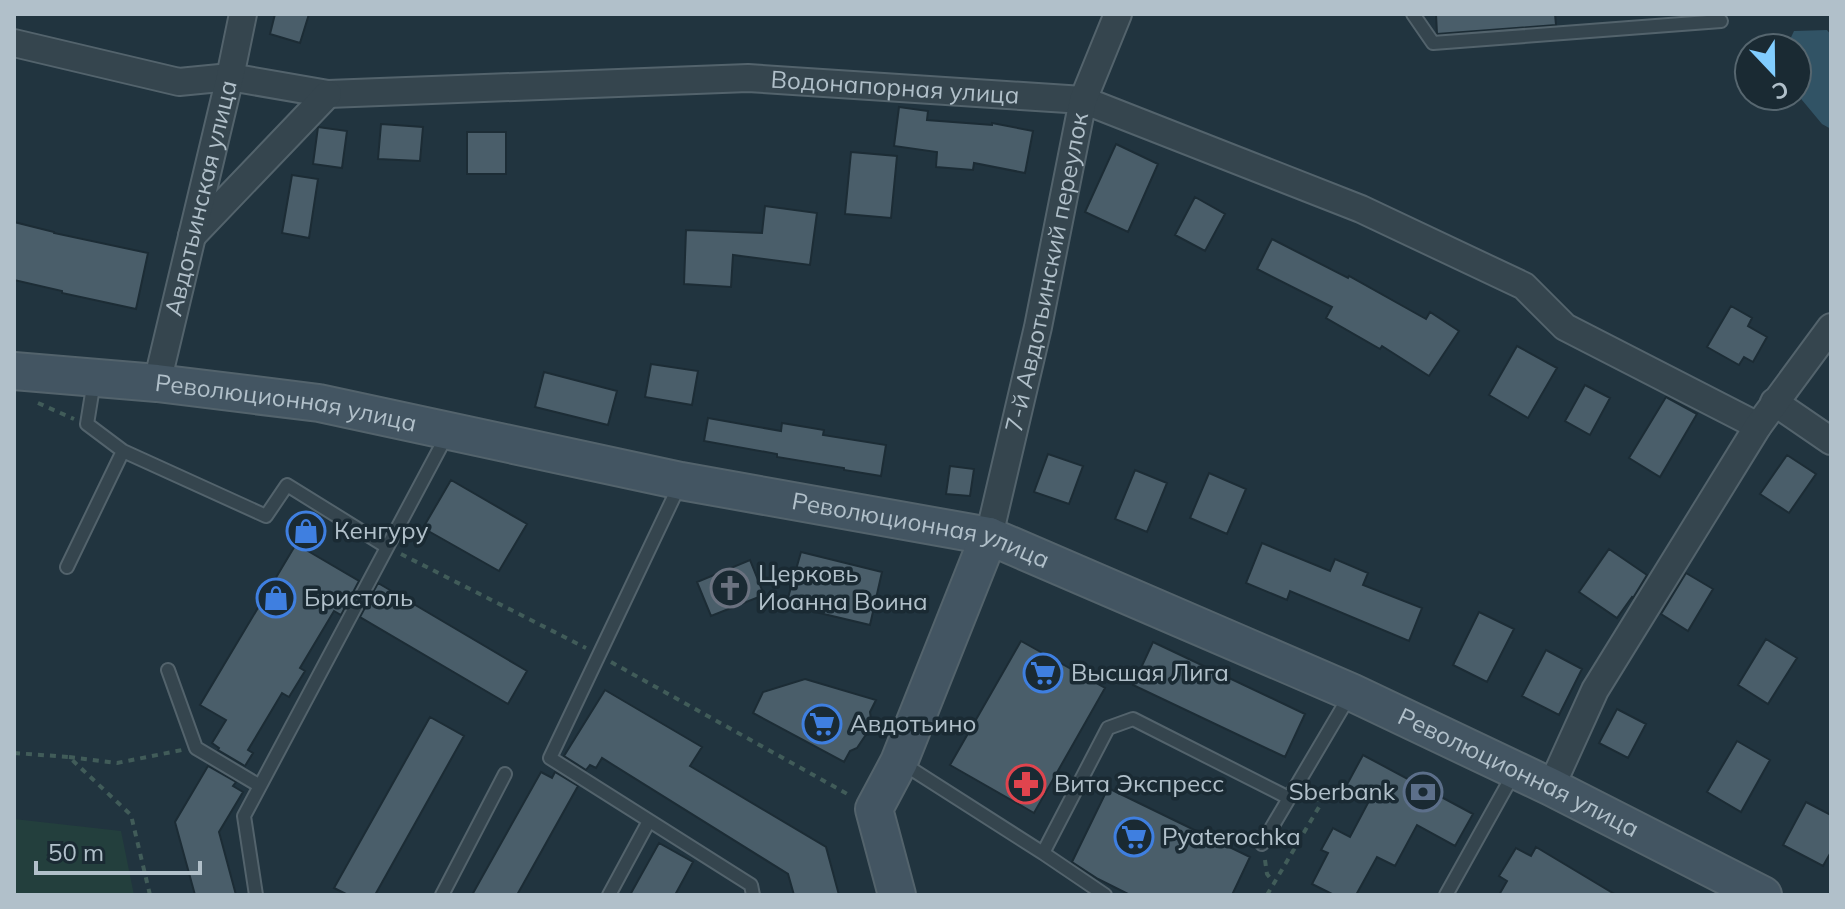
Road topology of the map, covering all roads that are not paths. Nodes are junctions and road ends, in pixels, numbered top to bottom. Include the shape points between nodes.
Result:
1 (243, 14) edge
2 (1413, 14) edge
3 (1121, 17) edge
4 (1721, 21) dead end
5 (14, 43) edge
6 (230, 77) junction
7 (328, 94) junction
8 (1083, 100) junction
9 (192, 236) junction
10 (1831, 327) edge
11 (94, 378) junction
12 (157, 383) junction
13 (21, 385) edge
14 (1774, 402) junction
15 (1758, 426) junction
16 (450, 431) junction
17 (1831, 441) edge
18 (123, 451) junction
19 (681, 481) junction
20 (989, 536) junction
21 (387, 547) junction
22 (67, 567) dead end
23 (168, 670) dead end
24 (1351, 692) junction
25 (899, 762) junction
26 (1515, 771) junction
27 (505, 774) dead end
28 (260, 786) junction
29 (1551, 787) junction
30 (1289, 798) junction
31 (649, 821) junction
32 (1262, 844) road end
33 (1043, 853) junction
34 (750, 892) edge
35 (256, 895) edge
36 (442, 895) edge
37 (609, 895) edge
38 (897, 895) edge
39 (1105, 895) edge
40 (1446, 895) edge
41 (1763, 895) edge

1 - 6 street, Авдотьинская улица
2 - 4 lane via 1433,43
3 - 8 street, 7-й Авдотьинский переулок
5 - 6 street, Водонапорная улица via 179,82
6 - 7 street, Водонапорная улица
6 - 9 street, Авдотьинская улица
7 - 8 street, Водонапорная улица via 748,78
7 - 9 street
8 - 15 street, Водонапорная улица via 1361,209 1524,286 1565,327
8 - 20 street, 7-й Авдотьинский переулок
9 - 12 street, Авдотьинская улица
10 - 14 street
11 - 12 main road, Революционная улица
11 - 13 main road, Революционная улица
11 - 18 lane via 87,424
12 - 16 main road, Революционная улица via 319,403
14 - 15 street
14 - 17 street
15 - 29 street via 1595,690
16 - 19 main road, Революционная улица
16 - 21 lane
18 - 21 lane via 266,516 287,485
18 - 22 lane
19 - 20 main road, Революционная улица
19 - 31 lane via 550,758
20 - 24 main road, Революционная улица
20 - 25 main road
21 - 28 lane
23 - 28 lane via 196,748
24 - 26 main road, Революционная улица
24 - 30 lane
25 - 33 lane
25 - 38 main road via 874,809
26 - 29 main road, Революционная улица
26 - 40 lane
27 - 36 lane
28 - 35 lane via 244,816
29 - 41 main road, Революционная улица
30 - 32 lane
30 - 33 lane via 1133,719 1108,728
31 - 34 lane
31 - 37 lane
33 - 39 lane

